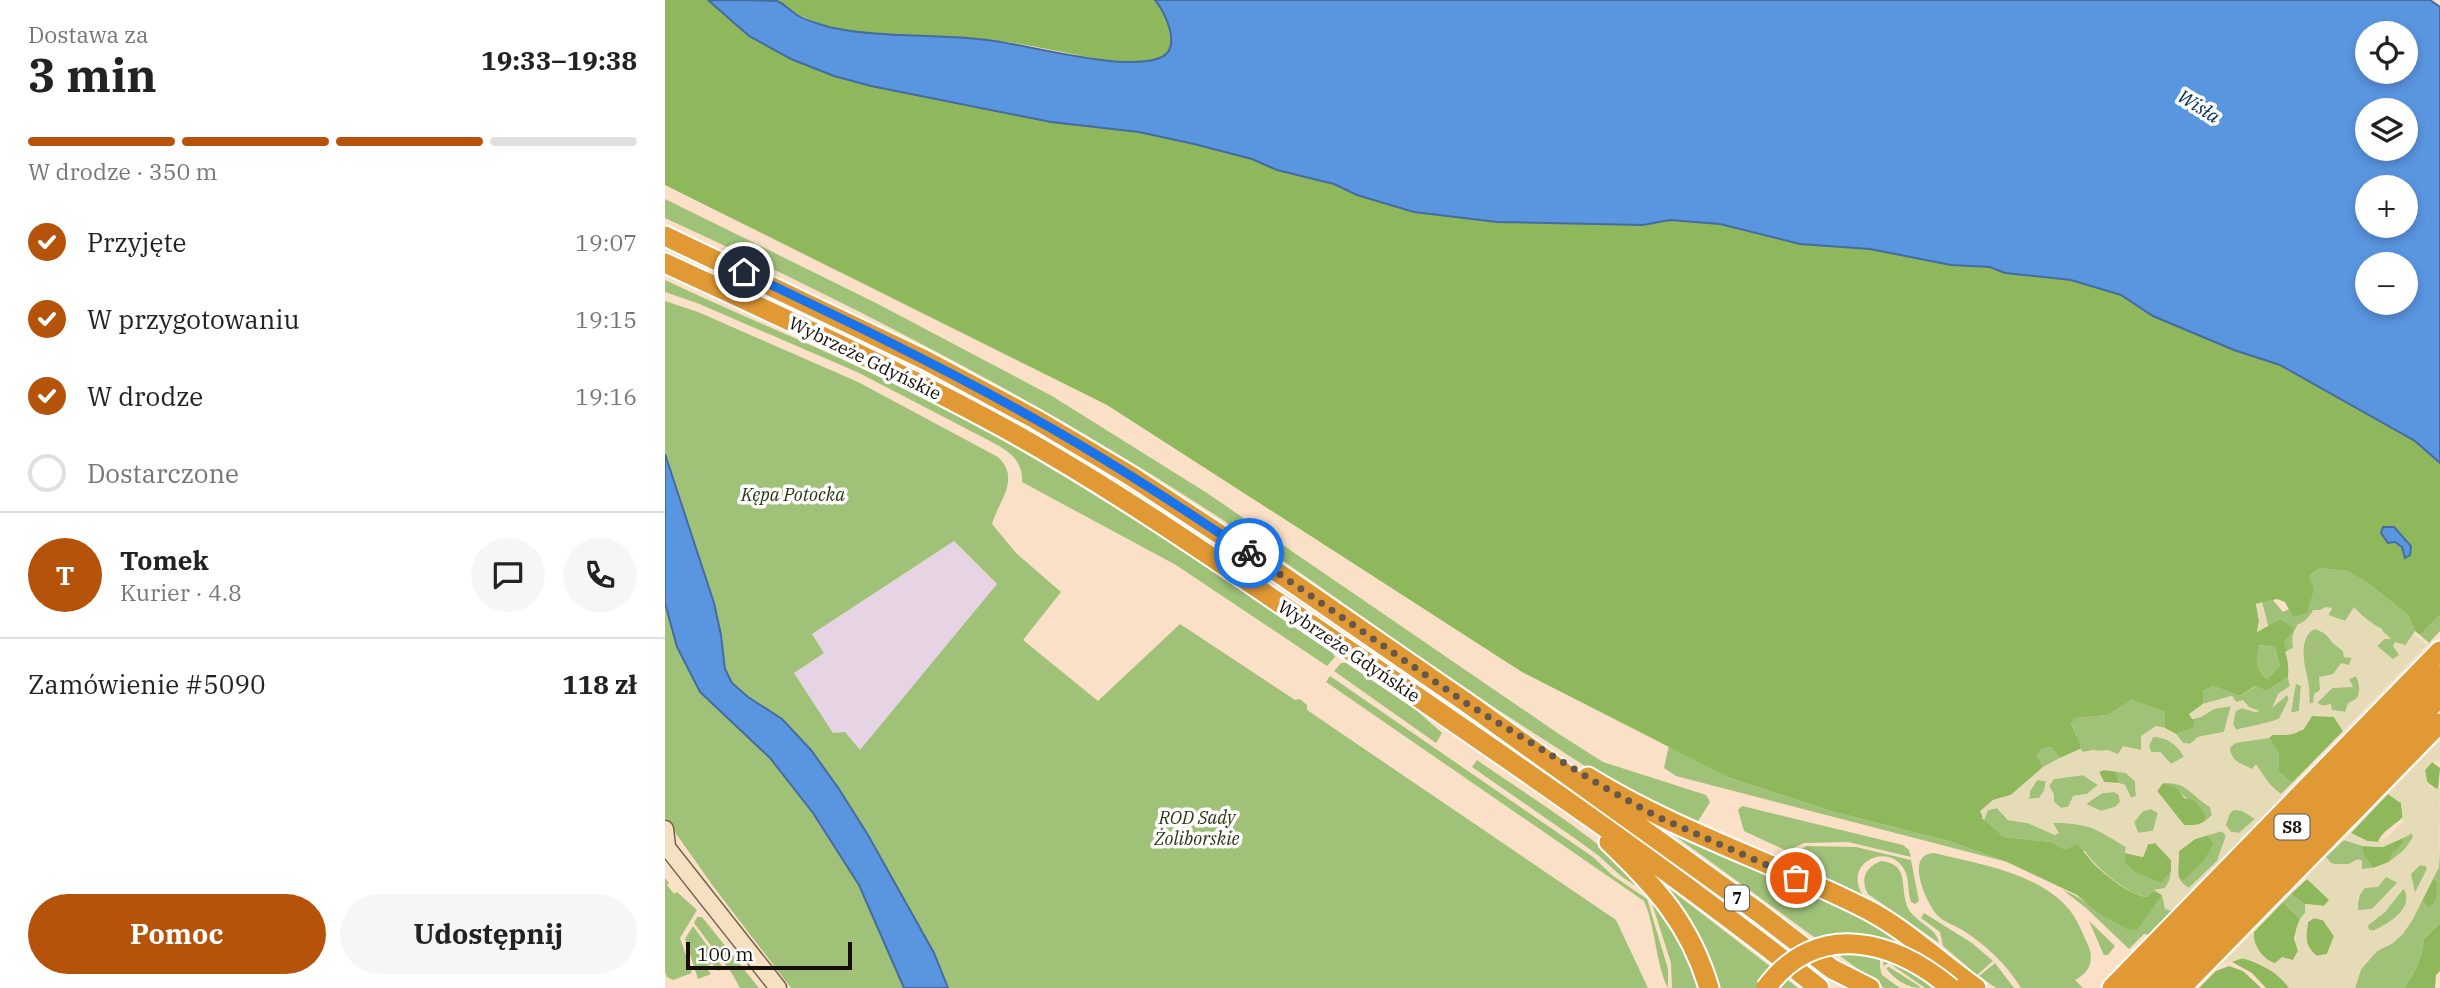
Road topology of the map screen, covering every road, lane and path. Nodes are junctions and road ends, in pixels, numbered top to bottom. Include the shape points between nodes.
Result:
1 (666, 236) edge
2 (665, 263) edge
3 (2440, 651) edge
4 (2440, 675) edge
5 (2440, 697) edge
6 (1469, 705) junction
7 (2440, 723) edge
8 (1571, 804) junction
9 (665, 829) edge
10 (666, 846) edge
11 (2142, 980) edge
12 (778, 988) edge
13 (1709, 988) edge
14 (1766, 988) edge
15 (1819, 988) edge
16 (1870, 988) edge
17 (1951, 988) edge
18 (1976, 988) edge
19 (2109, 988) edge
20 (2181, 988) edge

1 - 6 highway, Wybrzeże Gdyńskie / 7 via 868,331 1059,432 1211,527
2 - 8 highway, Wybrzeże Gdyńskie via 862,355 1080,473 1272,597
3 - 11 highway
4 - 11 highway, S8
5 - 11 highway, S8
6 - 16 highway, Wybrzeże Gdyńskie / 7 via 1832,969
6 - 18 highway via 1656,816 1869,911 1922,944
7 - 20 highway
8 - 13 highway via 1670,906 1693,944
8 - 15 highway, Wybrzeże Gdyńskie via 1716,907
9 - 10 street
10 - 12 street
11 - 19 highway
14 - 17 highway, bridge via 1776,974 1802,955 1847,943 1886,949 1910,959

